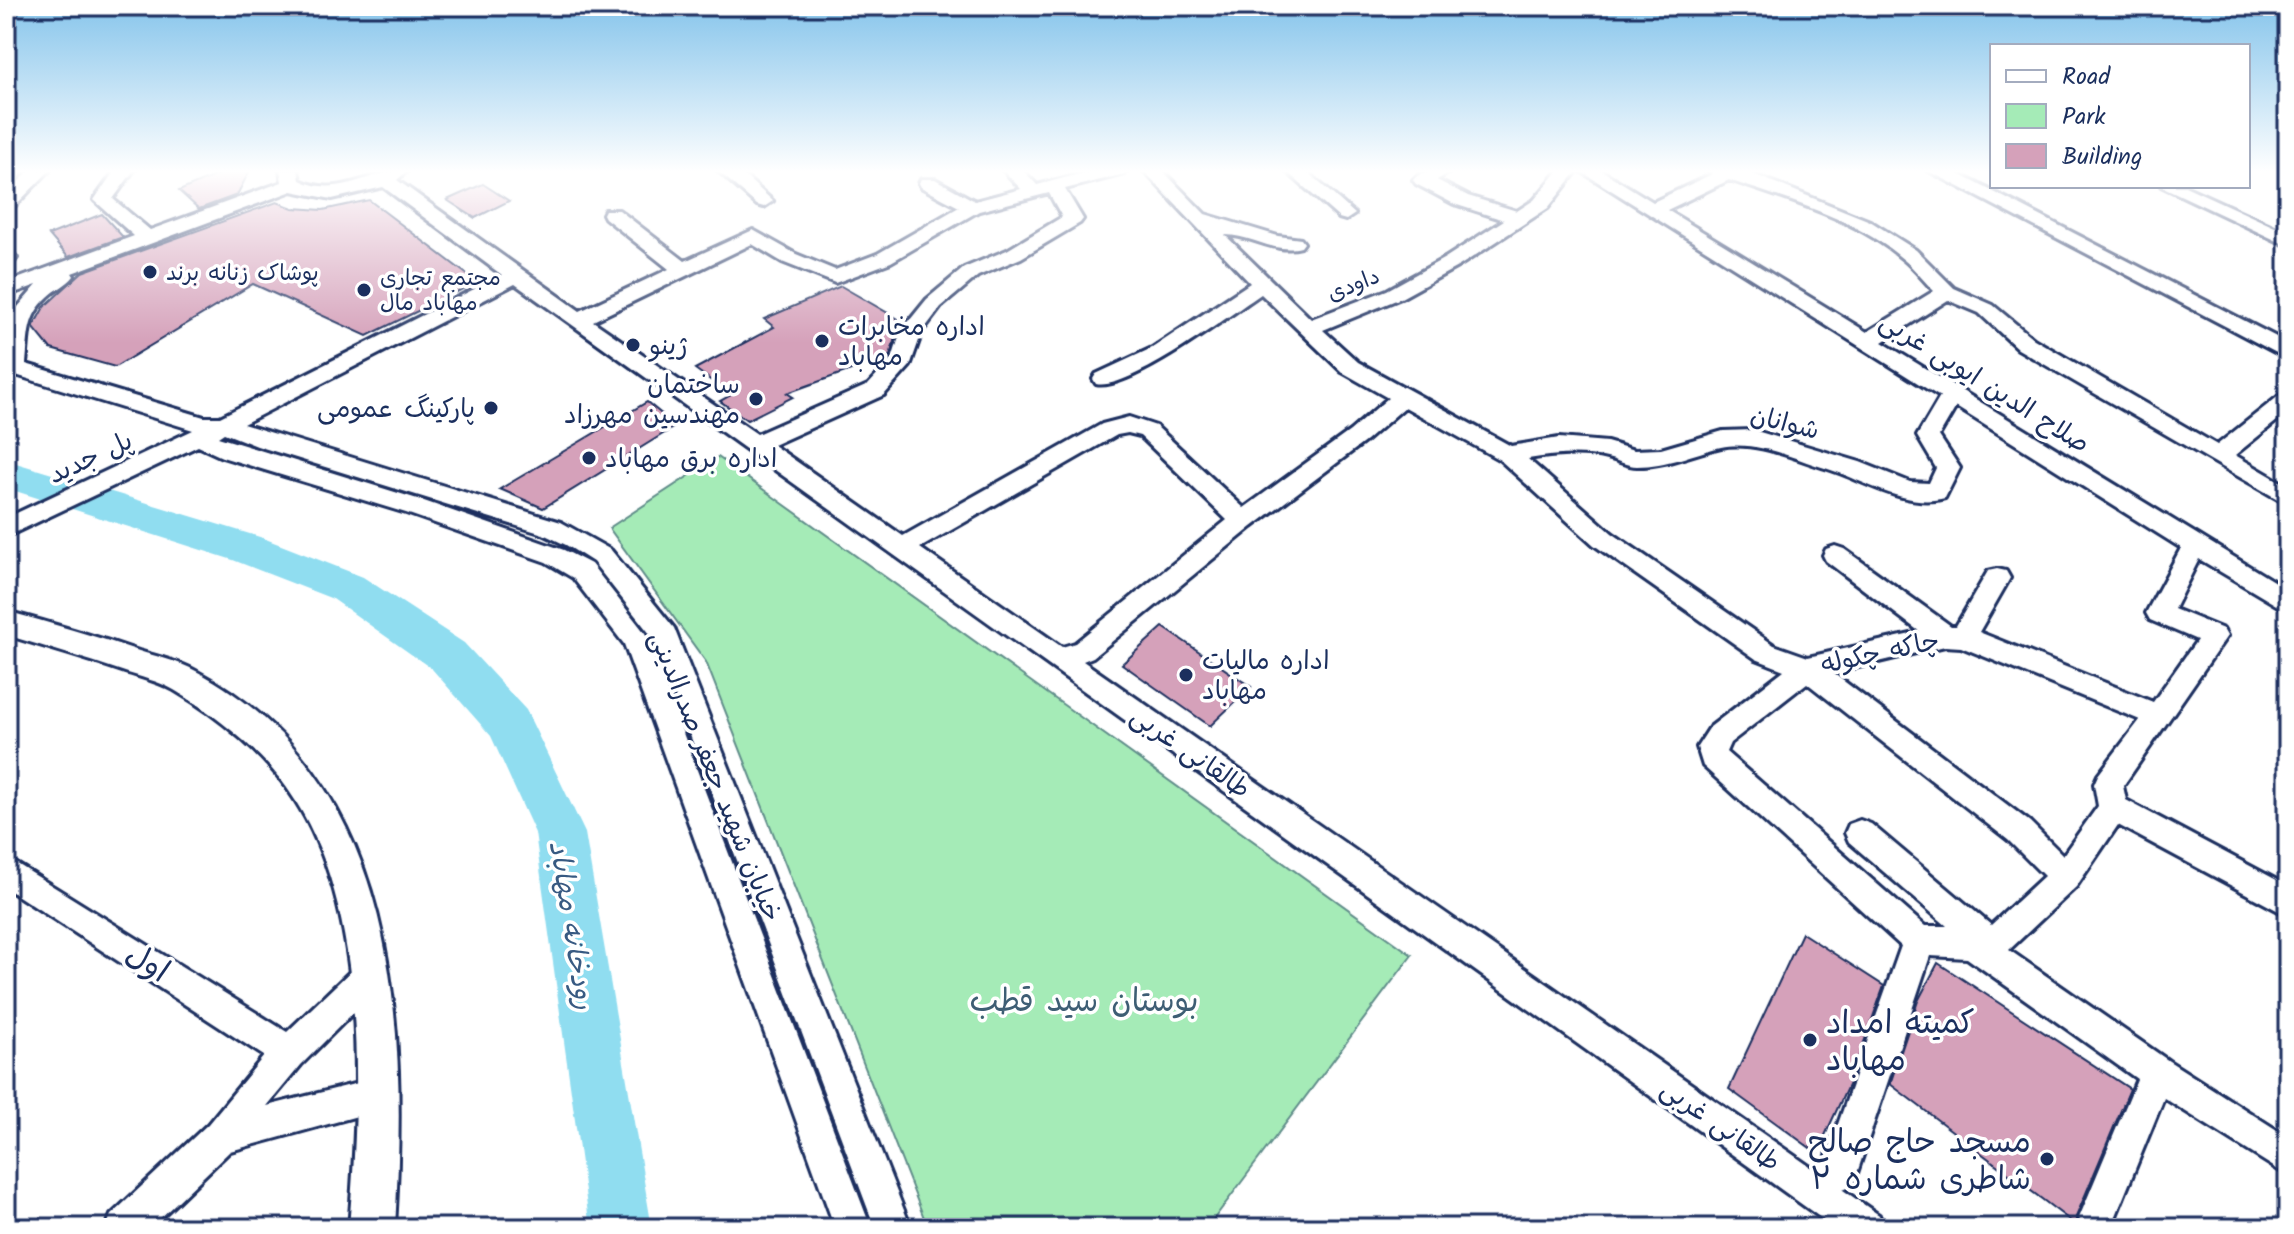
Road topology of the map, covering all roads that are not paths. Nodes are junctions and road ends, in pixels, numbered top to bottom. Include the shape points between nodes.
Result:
1 (135, 228) edge
2 (169, 228) edge
3 (457, 228) edge
4 (629, 228) edge
5 (936, 228) edge
6 (1059, 228) edge
7 (1207, 228) edge
8 (1222, 228) edge
9 (1504, 228) edge
10 (1681, 228) edge
11 (1867, 228) edge
12 (2047, 228) edge
13 (2261, 228) edge
14 (146, 237) junction
15 (2288, 240) edge
16 (1294, 243) dead end
17 (113, 250) junction
18 (682, 269) junction
19 (516, 276) junction
20 (1262, 284) junction
21 (6, 290) edge
22 (1947, 292) junction
23 (578, 320) junction
24 (1308, 328) junction
25 (1866, 342) junction
26 (2288, 352) edge
27 (10, 367) edge
28 (1104, 379) dead end
29 (1952, 395) junction
30 (1403, 397) junction
31 (2288, 400) edge
32 (208, 429) junction
33 (755, 444) junction
34 (1508, 454) junction
35 (2218, 457) junction
36 (2288, 497) edge
37 (1243, 521) junction
38 (6, 528) edge
39 (2195, 544) junction
40 (901, 548) junction
41 (1835, 555) dead end
42 (1997, 578) dead end
43 (2288, 602) edge
44 (6, 623) edge
45 (1954, 636) junction
46 (1059, 659) junction
47 (1807, 668) junction
48 (2159, 716) junction
49 (2113, 808) junction
50 (1860, 833) dead end
51 (6, 871) edge
52 (2065, 877) junction
53 (2288, 902) edge
54 (1919, 941) junction
55 (1984, 946) junction
56 (370, 974) junction
57 (289, 1053) junction
58 (2157, 1073) junction
59 (378, 1095) junction
60 (220, 1136) junction
61 (2288, 1158) edge
62 (1811, 1189) junction
63 (2097, 1218) dead end
64 (124, 1228) edge
65 (372, 1228) edge
66 (853, 1228) edge
67 (893, 1228) edge
68 (1866, 1228) edge

1 - 14 street
2 - 14 street
3 - 19 street, طالقانی غربی
4 - 18 street
5 - 18 street via 884,258 835,277 753,236
6 - 33 street via 971,272 934,303 912,331 902,361 876,390
7 - 20 street
8 - 16 street
9 - 24 street, داودی via 1394,294
10 - 25 street, صلاح الدین ایوبی غربی
11 - 22 street via 1909,254
12 - 26 street
13 - 15 street
14 - 17 street
17 - 21 street
17 - 27 street via 41,292 20,316
18 - 23 street
19 - 23 street, طالقانی غربی
19 - 32 street, پل جدید
20 - 24 street
20 - 28 street via 1160,353
22 - 25 street
22 - 35 street via 1986,309 2026,344
23 - 33 street, طالقانی غربی
24 - 30 street via 1350,367
25 - 29 street, صلاح الدین ایوبی غربی
27 - 32 street, خیابان شهید جعفر صدرالدینی
29 - 34 street, شوانان via 1928,436 1948,468 1937,492 1907,490 1753,438 1723,439 1661,457 1559,446
29 - 39 street, صلاح الدین ایوبی غربی
30 - 34 street
30 - 37 street
31 - 35 street
32 - 38 street, پل جدید
32 - 66 street, خیابان شهید جعفر صدرالدینی via 230,451 531,546 582,571 636,640
32 - 67 street, خیابان شهید جعفر صدرالدینی via 265,441 552,528 602,556 665,635
33 - 40 street, طالقانی غربی
34 - 47 street via 1603,539 1765,652
35 - 36 street
37 - 40 street via 1148,431 1129,425 1110,429
37 - 46 street via 1084,650
39 - 43 street, صلاح الدین ایوبی غربی
39 - 48 street via 2159,613 2214,636
40 - 46 street, طالقانی غربی
41 - 45 street
42 - 45 street
44 - 56 main road via 184,680 255,732 308,789 348,872
45 - 47 street, چاکه چکوله
45 - 48 street, چاکه چکوله
46 - 62 street, طالقانی غربی
47 - 52 street, چاکه چکوله via 2019,831
47 - 54 street via 1720,735 1711,747 1713,758
48 - 49 street via 2108,784
49 - 52 street
49 - 53 street
50 - 55 street
51 - 57 street, اول
52 - 55 street
54 - 55 street
54 - 62 street via 1839,1173
55 - 58 street
56 - 57 street
56 - 59 main road
57 - 60 street
58 - 61 street
58 - 63 street
59 - 60 street
59 - 65 main road
60 - 64 street
62 - 68 street, طالقانی غربی

